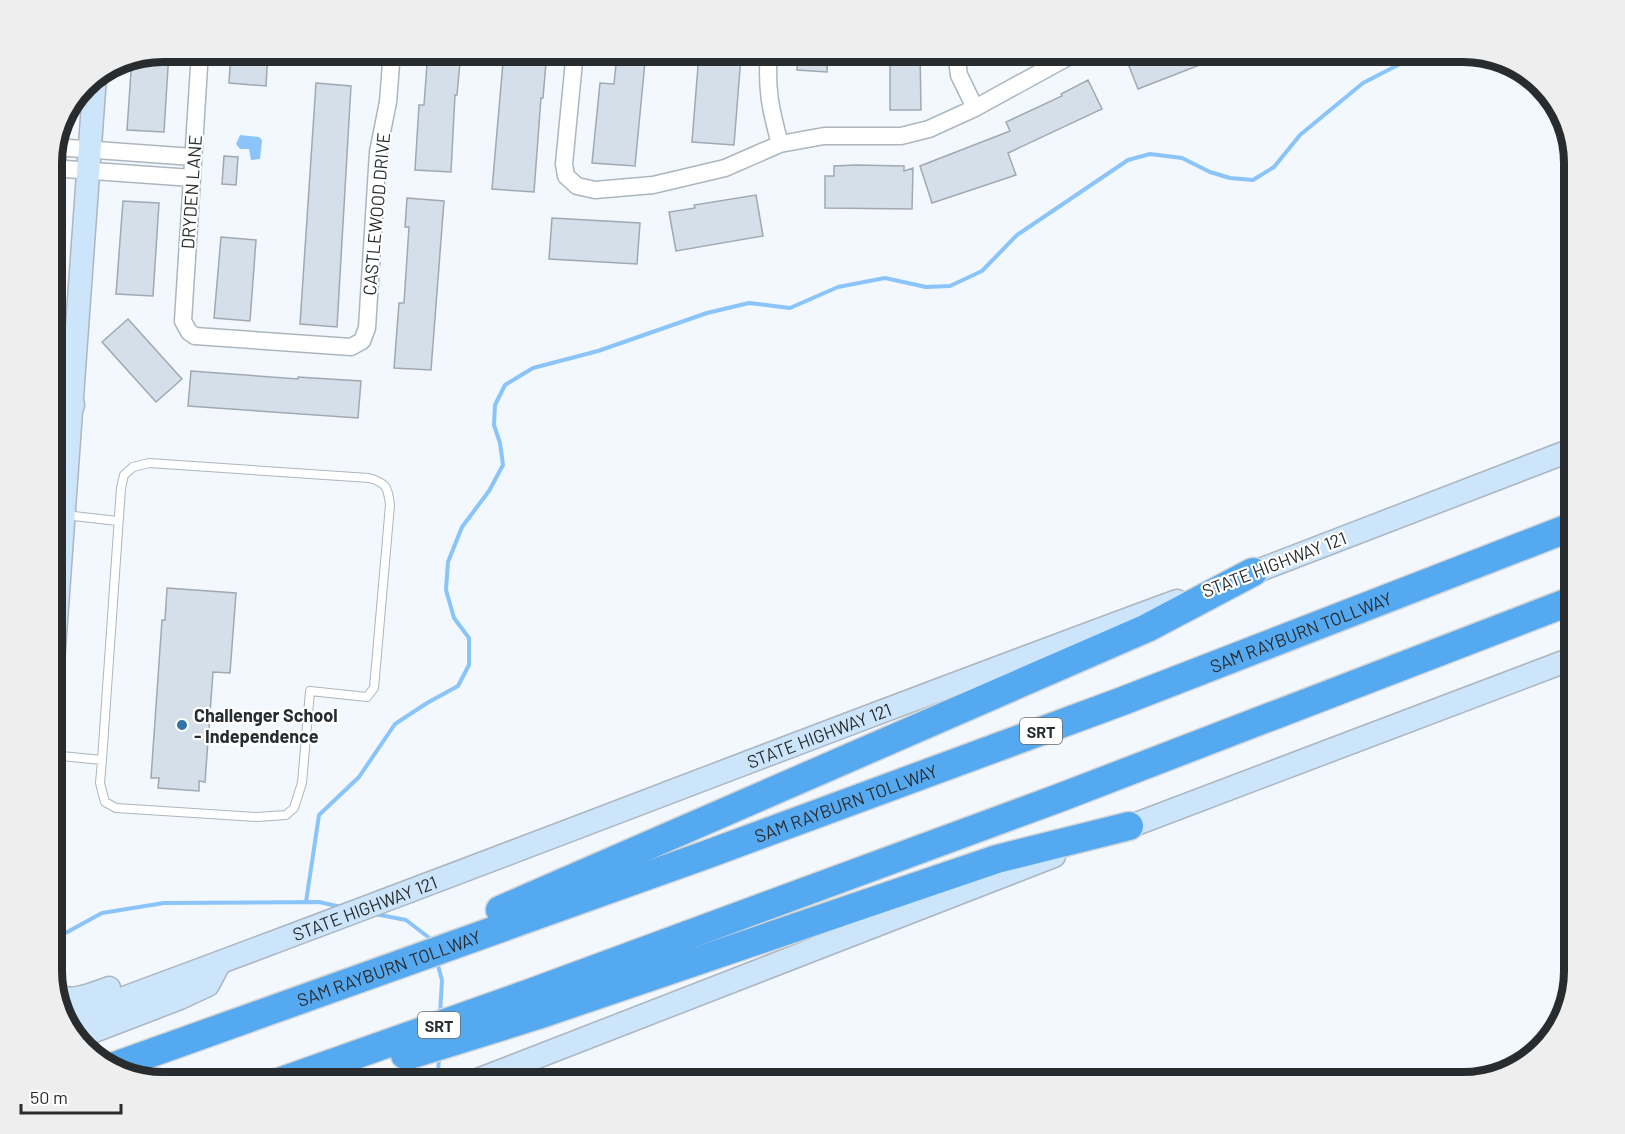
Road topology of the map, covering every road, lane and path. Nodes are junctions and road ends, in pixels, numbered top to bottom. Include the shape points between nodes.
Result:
1 (199, 62) edge
2 (391, 62) edge
3 (574, 62) edge
4 (768, 62) edge
5 (957, 62) edge
6 (1059, 62) edge
7 (93, 89) edge
8 (975, 108) junction
9 (780, 144) junction
10 (193, 157) junction
11 (62, 158) edge
12 (89, 160) junction
13 (192, 178) junction
14 (189, 332) joint
15 (62, 405) edge
16 (1564, 453) edge
17 (65, 515) junction
18 (117, 521) junction
19 (1564, 530) edge
20 (62, 553) edge
21 (1253, 573) junction
22 (1564, 604) edge
23 (1564, 662) edge
24 (62, 756) edge
25 (102, 760) junction
26 (1129, 826) junction
27 (503, 918) junction
28 (219, 964) junction
29 (65, 998) edge
30 (534, 1004) junction
31 (73, 1017) edge
32 (85, 1035) edge
33 (122, 1064) edge
34 (307, 1072) edge
35 (496, 1072) edge

1 - 10 street, DRYDEN LANE
2 - 14 street, CASTLEWOOD DRIVE via 378,152 367,328 362,341 351,347 195,336
3 - 9 street via 564,164 566,176 577,186 595,190 653,185 725,168
4 - 9 street via 769,107
5 - 8 street via 959,75
6 - 8 street
7 - 12 main road
8 - 9 street via 929,129 901,136 824,136
10 - 12 street
10 - 13 street, DRYDEN LANE
11 - 12 street
12 - 13 street
12 - 15 main road
13 - 14 street, DRYDEN LANE via 183,321
15 - 17 main road
16 - 21 main road, STATE HIGHWAY 121
17 - 18 lane
17 - 20 main road
18 - 25 lane
18 - 25 lane via 124,475 133,466 148,463 369,478 388,489 390,505 374,688 367,697 310,691 302,783 294,808 279,817 257,817 116,808 105,802 100,783
19 - 27 highway, SAM RAYBURN TOLLWAY / SRT via 1120,702 719,850
21 - 27 highway via 1147,628
21 - 28 main road, STATE HIGHWAY 121
22 - 30 highway, SRT
23 - 26 main road
24 - 25 lane
26 - 30 highway via 997,859
26 - 35 main road
27 - 33 highway, SAM RAYBURN TOLLWAY via 437,939 407,963
28 - 29 main road via 191,958 77,999
28 - 31 main road, STATE HIGHWAY 121
28 - 32 main road via 208,985
30 - 34 highway, SRT

